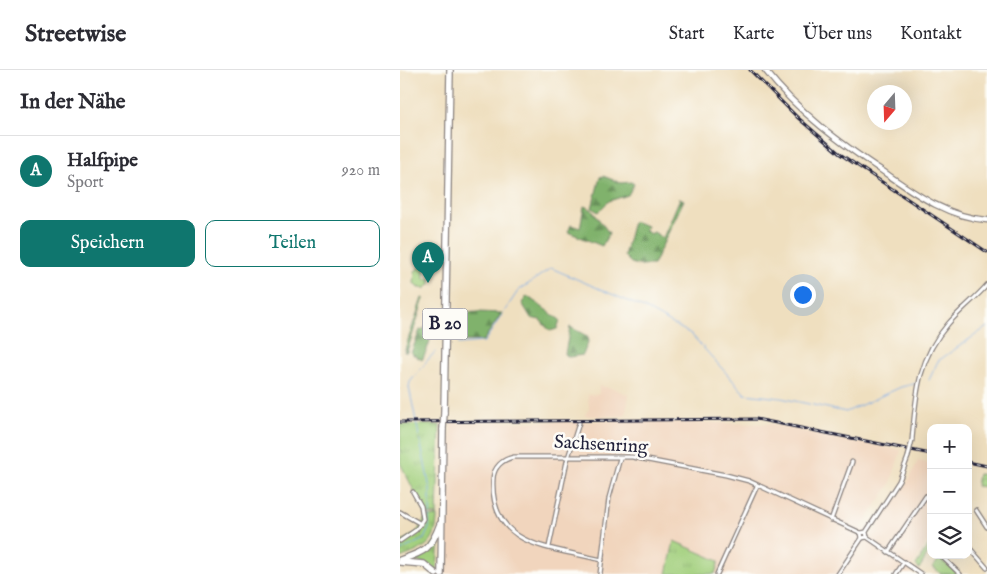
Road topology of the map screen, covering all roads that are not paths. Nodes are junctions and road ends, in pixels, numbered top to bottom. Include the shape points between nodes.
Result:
1 (450, 70) edge
2 (765, 70) edge
3 (987, 220) edge
4 (987, 285) edge
5 (579, 424) dead end
6 (568, 456) junction
7 (620, 458) junction
8 (852, 462) dead end
9 (758, 486) junction
10 (413, 492) dead end
11 (926, 496) dead end
12 (976, 510) dead end
13 (400, 512) edge
14 (442, 520) junction
15 (831, 520) junction
16 (421, 524) junction
17 (987, 527) edge
18 (866, 532) junction
19 (860, 533) junction
20 (867, 537) junction
21 (862, 538) junction
22 (400, 541) edge
23 (549, 547) junction
24 (972, 551) edge
25 (888, 552) junction
26 (944, 559) edge
27 (602, 560) junction
28 (400, 561) edge
29 (904, 562) junction
30 (987, 568) edge
31 (436, 574) edge
32 (441, 574) edge
33 (600, 574) edge
34 (718, 574) edge
35 (838, 574) edge
36 (896, 574) edge
37 (921, 574) edge
38 (960, 574) edge

1 - 14 highway, B 20, bridge
2 - 3 main road via 803,111 860,157 934,205 959,215
4 - 18 street, bridge via 938,336 917,385 908,457 899,481
5 - 6 street
6 - 7 street, Sachsenring
6 - 23 street
6 - 23 street, Sachsenring via 510,458 499,464 493,477 498,508 506,528 518,538
7 - 9 street, Sachsenring via 632,457 741,478
7 - 27 street via 609,498
8 - 15 street
9 - 15 street, Sachsenring
9 - 34 street
10 - 16 street via 423,512
11 - 25 street
12 - 17 street
13 - 16 street
14 - 28 highway via 436,540 429,547
14 - 32 highway, B 20
15 - 19 street, Sachsenring
16 - 22 street
18 - 19 street
18 - 20 street
19 - 21 street
20 - 21 street
20 - 25 street
21 - 35 street
23 - 27 street, Sachsenring
24 - 30 street
25 - 29 street
26 - 38 street
27 - 33 street
28 - 31 highway via 424,564
29 - 36 street
29 - 37 street

